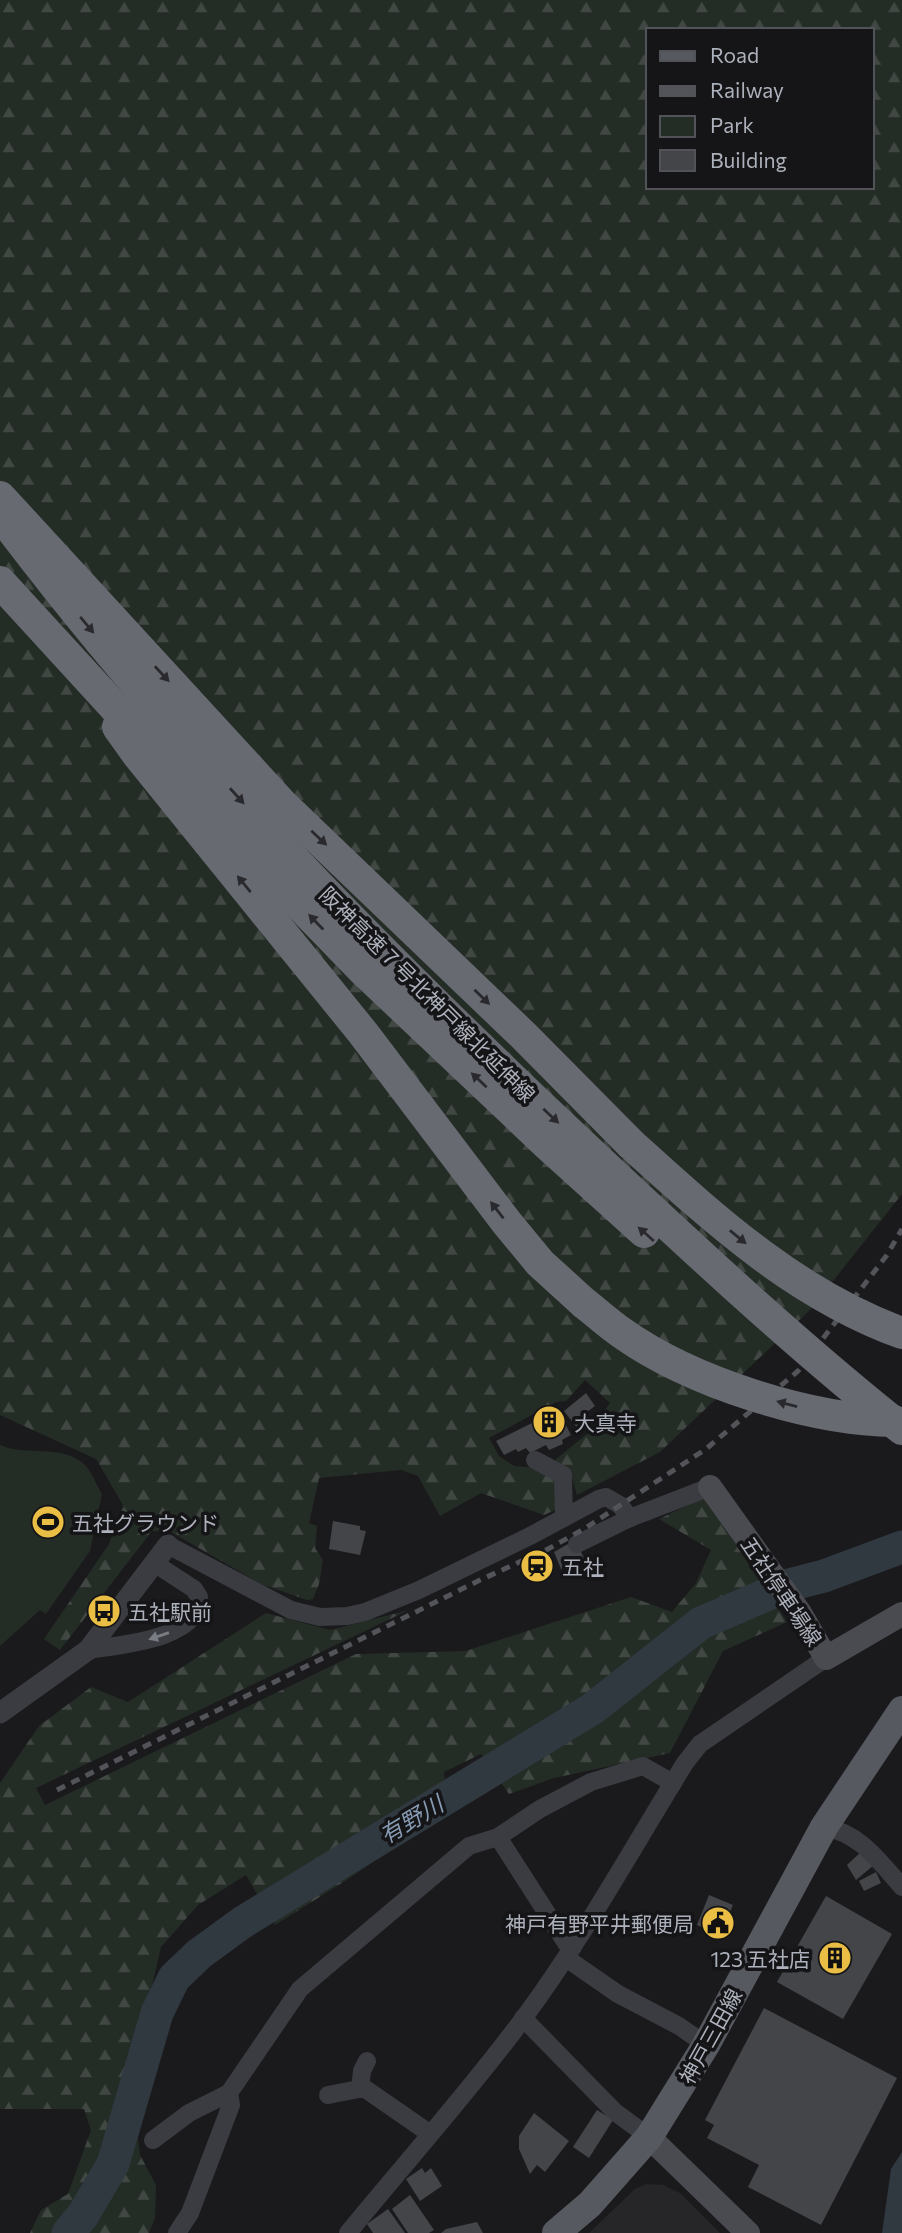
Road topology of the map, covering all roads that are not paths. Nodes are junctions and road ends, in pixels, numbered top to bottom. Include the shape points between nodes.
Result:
1 (0, 497) edge
2 (0, 514) edge
3 (0, 582) edge
4 (65, 651) junction
5 (902, 1333) edge
6 (902, 1421) edge
7 (902, 1429) edge
8 (902, 1455) edge
9 (535, 1460) dead end
10 (710, 1487) joint
11 (564, 1518) junction
12 (630, 1518) junction
13 (577, 1544) dead end
14 (168, 1545) joint
15 (154, 1563) junction
16 (902, 1614) edge
17 (88, 1650) junction
18 (826, 1658) junction
19 (902, 1710) edge
20 (0, 1713) edge
21 (673, 1783) junction
22 (824, 1827) junction
23 (498, 1837) junction
24 (902, 1887) edge
25 (569, 1952) junction
26 (523, 2018) junction
27 (706, 2045) junction
28 (367, 2062) dead end
29 (360, 2089) junction
30 (229, 2093) junction
31 (328, 2095) dead end
32 (429, 2133) junction
33 (649, 2137) junction
34 (153, 2140) dead end
35 (177, 2233) edge
36 (348, 2233) edge
37 (555, 2233) edge
38 (748, 2233) edge

1 -> 5 highway, bridge via 282,804 631,1144 766,1260 865,1320
2 -> 7 highway, 阪神高速７号北神戸線北延伸線, bridge via 139,687 399,970 699,1254 830,1372
3 - 4 highway, 阪神高速７号北神戸線北延伸線, bridge
6 -> 4 highway, bridge via 828,1414 733,1388 623,1334 540,1263 363,1033 138,755
8 -> 4 highway, 阪神高速７号北神戸線北延伸線, bridge via 681,1265 364,971 229,832
9 - 11 street via 564,1475
10 - 12 street
10 - 18 main road, 五社停車場線 via 800,1613
11 - 12 street via 606,1497
11 - 14 street via 419,1590 365,1612 332,1617 291,1610
12 - 13 street
14 - 15 street
15 - 17 street
15 -> 17 street via 194,1589 199,1597 195,1614 158,1638
16 - 18 main road, 五社停車場線
17 - 20 street
18 - 21 street via 701,1744
19 - 22 main road, 神戸三田線
21 - 23 street via 643,1766 621,1772 540,1809
21 - 25 street
22 - 24 street via 863,1843
22 - 27 main road, 神戸三田線
23 - 25 street
23 - 30 street via 469,1846 300,1989
25 - 26 street
25 - 27 street via 618,1994
26 - 32 street
26 - 33 street via 615,2112
27 - 33 main road, 神戸三田線
28 - 29 street
29 - 31 street
29 - 32 street
30 - 34 street via 189,2113
30 - 35 street via 231,2105 190,2213
32 - 36 street
33 - 37 main road, 神戸三田線 via 590,2204
33 - 38 main road

